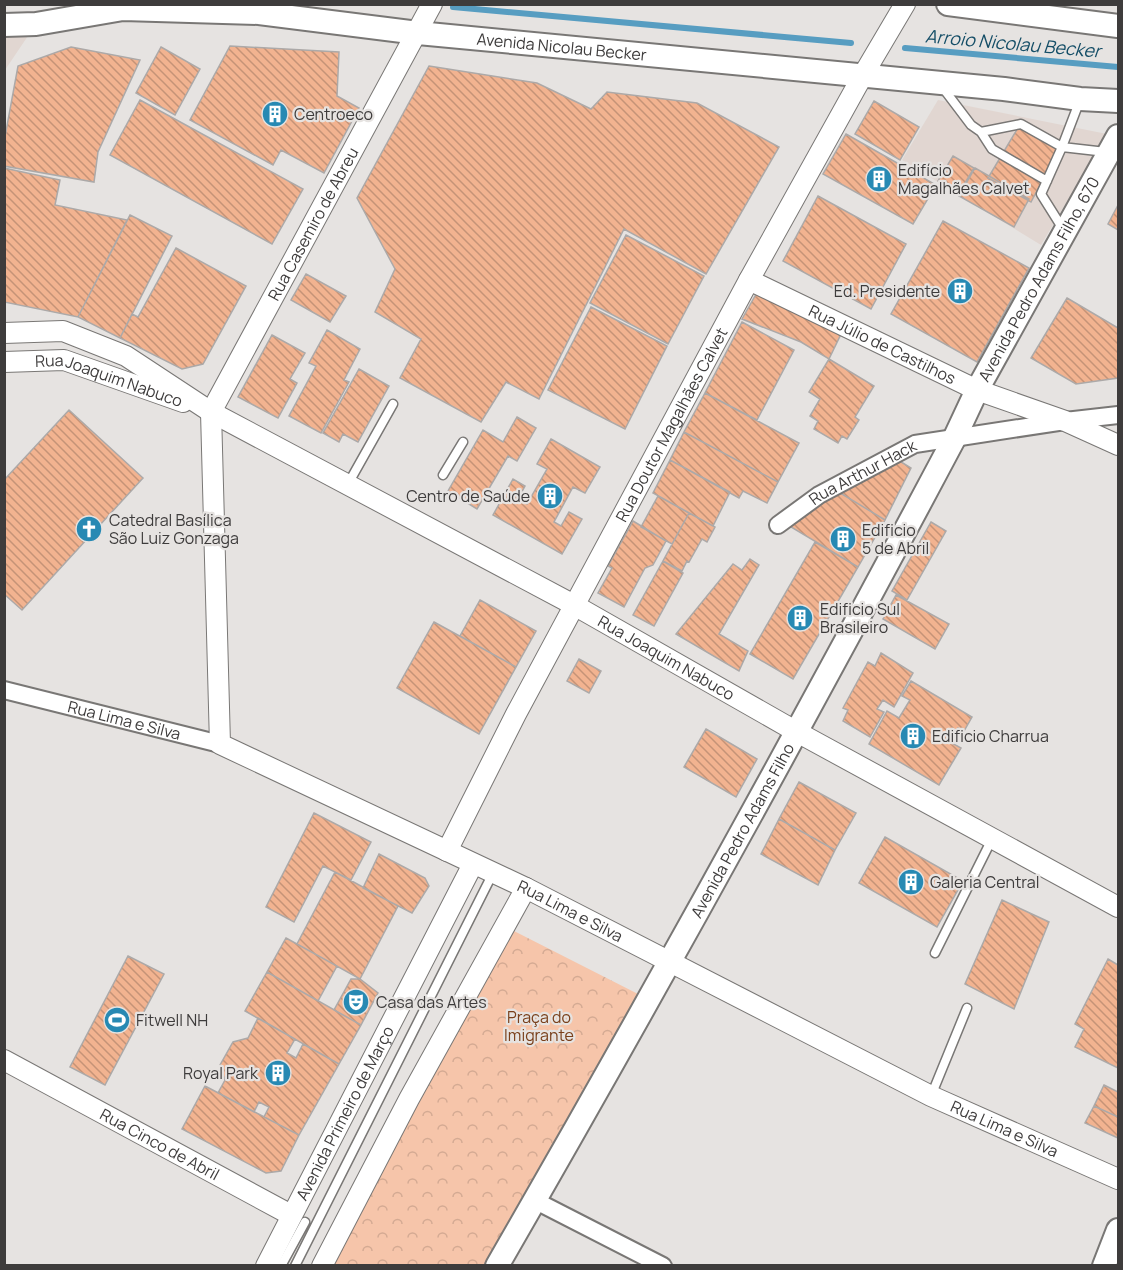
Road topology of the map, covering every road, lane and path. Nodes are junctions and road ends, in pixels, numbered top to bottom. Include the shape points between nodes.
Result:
1 (432, 4) edge
2 (905, 4) edge
3 (948, 4) edge
4 (4, 26) edge
5 (1119, 26) edge
6 (418, 33) junction
7 (863, 75) junction
8 (939, 83) junction
9 (1080, 99) junction
10 (1119, 101) edge
11 (981, 132) junction
12 (1114, 144) edge
13 (1062, 147) junction
14 (1047, 181) junction
15 (1066, 233) junction
16 (749, 280) junction
17 (4, 333) edge
18 (4, 362) edge
19 (977, 390) junction
20 (393, 404) dead end
21 (211, 412) junction
22 (1119, 415) edge
23 (1065, 421) junction
24 (955, 437) junction
25 (463, 442) dead end
26 (1119, 445) edge
27 (443, 475) dead end
28 (348, 485) junction
29 (778, 525) dead end
30 (574, 605) junction
31 (4, 690) edge
32 (797, 732) junction
33 (220, 744) junction
34 (992, 838) junction
35 (447, 851) junction
36 (474, 864) junction
37 (494, 872) junction
38 (526, 888) junction
39 (1119, 907) edge
40 (934, 953) dead end
41 (671, 962) junction
42 (966, 1008) dead end
43 (4, 1060) edge
44 (931, 1096) junction
45 (1119, 1179) edge
46 (534, 1200) junction
47 (298, 1219) junction
48 (315, 1225) junction
49 (1119, 1230) edge
50 (266, 1266) edge
51 (282, 1266) edge
52 (295, 1266) edge
53 (322, 1266) edge
54 (497, 1266) edge
55 (663, 1266) edge
56 (1104, 1266) edge

1 - 6 street, Rua Casemiro de Abreu
2 - 7 street, Rua Doutor Magalhães Calvet
3 - 5 main road
4 - 6 main road, Avenida Nicolau Becker via 123,9 259,13
6 - 7 main road, Avenida Nicolau Becker
6 - 21 street, Rua Casemiro de Abreu
7 - 8 main road, Avenida Nicolau Becker
7 - 16 street, Rua Doutor Magalhães Calvet
8 - 9 main road, Avenida Nicolau Becker
8 - 11 lane via 970,125
9 - 10 main road, Avenida Nicolau Becker
9 - 13 lane
11 - 13 lane via 1021,124
11 - 14 lane via 992,149
12 - 13 lane
12 - 15 main road, Avenida Pedro Adams Filho, 670
13 - 14 lane
14 - 15 lane via 1041,194
15 - 19 main road, Avenida Pedro Adams Filho, 670
16 - 19 street, Rua Júlio de Castilhos
16 - 30 street, Rua Doutor Magalhães Calvet
17 - 21 street, Rua Joaquim Nabuco via 63,331 126,356
18 - 21 street, Rua Joaquim Nabuco via 64,360
19 - 23 street, Rua Júlio de Castilhos
19 - 24 main road, Avenida Pedro Adams Filho
20 - 28 lane
21 - 28 street, Rua Joaquim Nabuco
21 - 33 street
22 - 23 street, Rua Arthur Hack
23 - 24 street, Rua Arthur Hack
23 - 26 street, Rua Júlio de Castilhos
24 - 29 street, Rua Arthur Hack via 915,444 819,495
24 - 32 main road, Avenida Pedro Adams Filho
25 - 27 lane
28 - 30 street, Rua Joaquim Nabuco
30 - 32 street, Rua Joaquim Nabuco
30 - 35 street, Rua Doutor Magalhães Calvet
31 - 33 street, Rua Lima e Silva
32 - 34 street, Rua Joaquim Nabuco
32 - 41 main road, Avenida Pedro Adams Filho
33 - 35 street, Rua Lima e Silva
34 - 39 street, Rua Joaquim Nabuco
34 - 40 lane
35 - 36 street, Rua Lima e Silva
36 - 37 street, Rua Lima e Silva
36 - 47 street, Avenida Primeiro de Março
37 - 38 street, Rua Lima e Silva
37 - 48 lane
38 - 41 street, Rua Lima e Silva
38 - 53 street
41 - 44 street, Rua Lima e Silva
41 - 46 main road, Avenida Pedro Adams Filho
42 - 44 lane
43 - 47 street, Rua Cinco de Abril
44 - 45 street, Rua Lima e Silva
46 - 54 main road, Avenida Pedro Adams Filho
46 - 55 street
47 - 48 lane, Rua Cinco de Abril
47 - 50 street, Avenida Primeiro de Março
47 - 51 lane, Avenida Primeiro de Março
48 - 52 lane
49 - 56 main road

